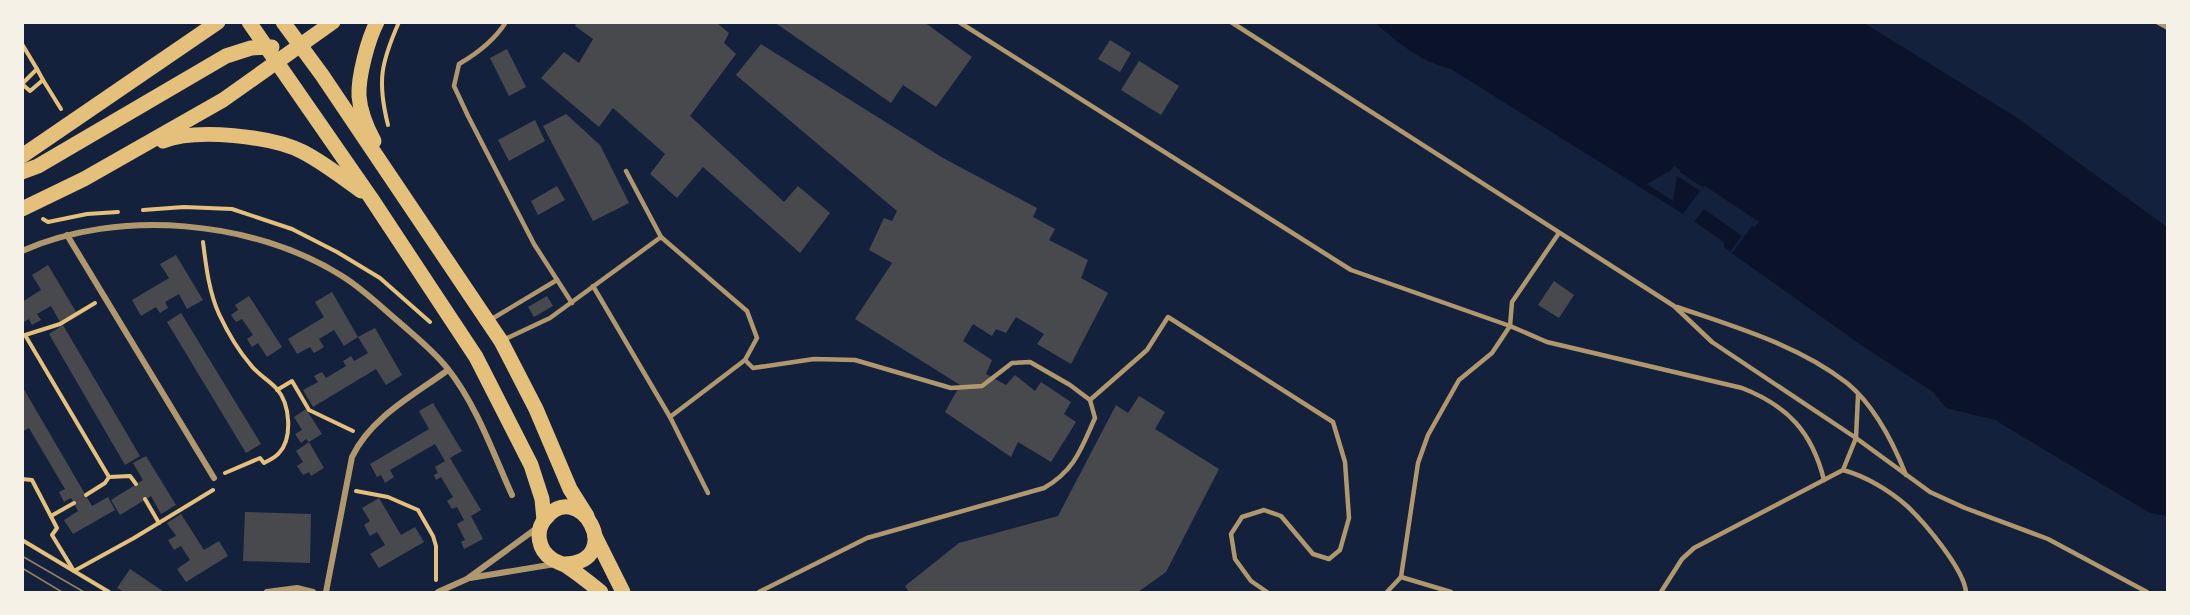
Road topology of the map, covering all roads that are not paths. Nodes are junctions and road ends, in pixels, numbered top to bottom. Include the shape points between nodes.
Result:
1 (218, 22) edge
2 (249, 22) edge
3 (283, 22) edge
4 (333, 22) edge
5 (377, 22) edge
6 (506, 22) edge
7 (960, 22) edge
8 (1231, 22) edge
9 (2157, 22) edge
10 (2168, 28) edge
11 (264, 46) junction
12 (302, 52) junction
13 (277, 63) junction
14 (132, 152) junction
15 (22, 156) edge
16 (626, 171) dead end
17 (22, 172) edge
18 (398, 188) junction
19 (370, 198) junction
20 (25, 209) edge
21 (1559, 233) junction
22 (67, 235) junction
23 (661, 237) junction
24 (22, 251) edge
25 (557, 280) junction
26 (593, 286) junction
27 (572, 303) junction
28 (1674, 306) junction
29 (488, 321) junction
30 (1510, 326) junction
31 (501, 341) junction
32 (745, 360) junction
33 (448, 370) junction
34 (1858, 395) junction
35 (1090, 400) junction
36 (670, 417) junction
37 (1856, 438) junction
38 (1843, 470) junction
39 (1906, 475) junction
40 (214, 478) road end
41 (1824, 480) junction
42 (708, 493) dead end
43 (512, 495) dead end
44 (587, 516) junction
45 (543, 523) junction
46 (595, 536) junction
47 (563, 564) junction
48 (1401, 577) junction
49 (467, 579) junction
50 (267, 592) edge
51 (313, 592) edge
52 (326, 592) edge
53 (438, 592) edge
54 (601, 592) edge
55 (623, 592) edge
56 (759, 592) edge
57 (1267, 592) edge
58 (1387, 592) edge
59 (1451, 592) edge
60 (1661, 592) edge
61 (1966, 592) edge
62 (2147, 592) edge

1 - 15 main road
2 - 11 main road
3 - 12 main road
4 - 12 main road
5 - 18 main road via 363,66 359,96 369,130
6 - 25 lane via 497,37 459,64 454,86 534,244
7 - 30 lane via 1351,270
8 - 21 lane
9 - 10 lane
11 - 12 main road
11 - 13 main road
11 - 17 main road via 226,56 48,161
12 - 13 main road
12 - 18 main road
13 - 14 main road via 223,100
13 - 19 main road
14 - 19 main road via 170,138 199,134 257,139 301,151
14 - 20 main road
16 - 23 lane
18 - 29 main road
19 - 45 main road via 476,357 531,465 542,499
21 - 28 lane
21 - 30 lane via 1512,302
22 - 24 street
22 - 33 street via 134,225 173,225 267,242 341,275 360,288
22 - 40 street
23 - 26 lane
23 - 32 lane via 747,311 757,338
25 - 27 lane
25 - 29 lane
26 - 27 lane
26 - 36 lane
27 - 31 lane
28 - 34 lane via 1784,346 1848,384
28 - 37 lane via 1712,342
29 - 31 main road
30 - 41 lane via 1547,342 1760,395 1776,404 1803,430
30 - 48 lane via 1492,353 1459,380 1428,435 1418,463
31 - 44 main road via 570,489
32 - 35 lane via 753,368 814,359 855,360 951,388 982,386 1012,363 1029,362
32 - 36 lane
33 - 43 street via 476,415
33 - 52 street via 387,414 365,436 352,457
34 - 37 lane
34 - 39 lane via 1890,438
35 - 56 lane via 1095,418 1078,455 1060,478 1044,488 867,538
35 - 57 lane via 1148,350 1168,317 1333,422 1345,462 1349,518 1340,550 1329,559 1313,554 1281,516 1264,510 1242,517 1231,534 1235,559 1251,581
36 - 42 lane
37 - 38 lane
37 - 39 lane
38 - 41 lane
38 - 61 lane via 1859,474 1906,506 1959,569
39 - 62 lane via 1930,492 2048,539
41 - 60 lane via 1694,548
44 - 45 main road via 564,508 549,514
44 - 46 main road
45 - 47 main road via 542,549
45 - 49 street
46 - 47 main road via 586,557
46 - 55 main road
47 - 49 street
47 - 54 main road
48 - 58 lane
48 - 59 lane
49 - 53 street
50 - 51 street via 297,588

